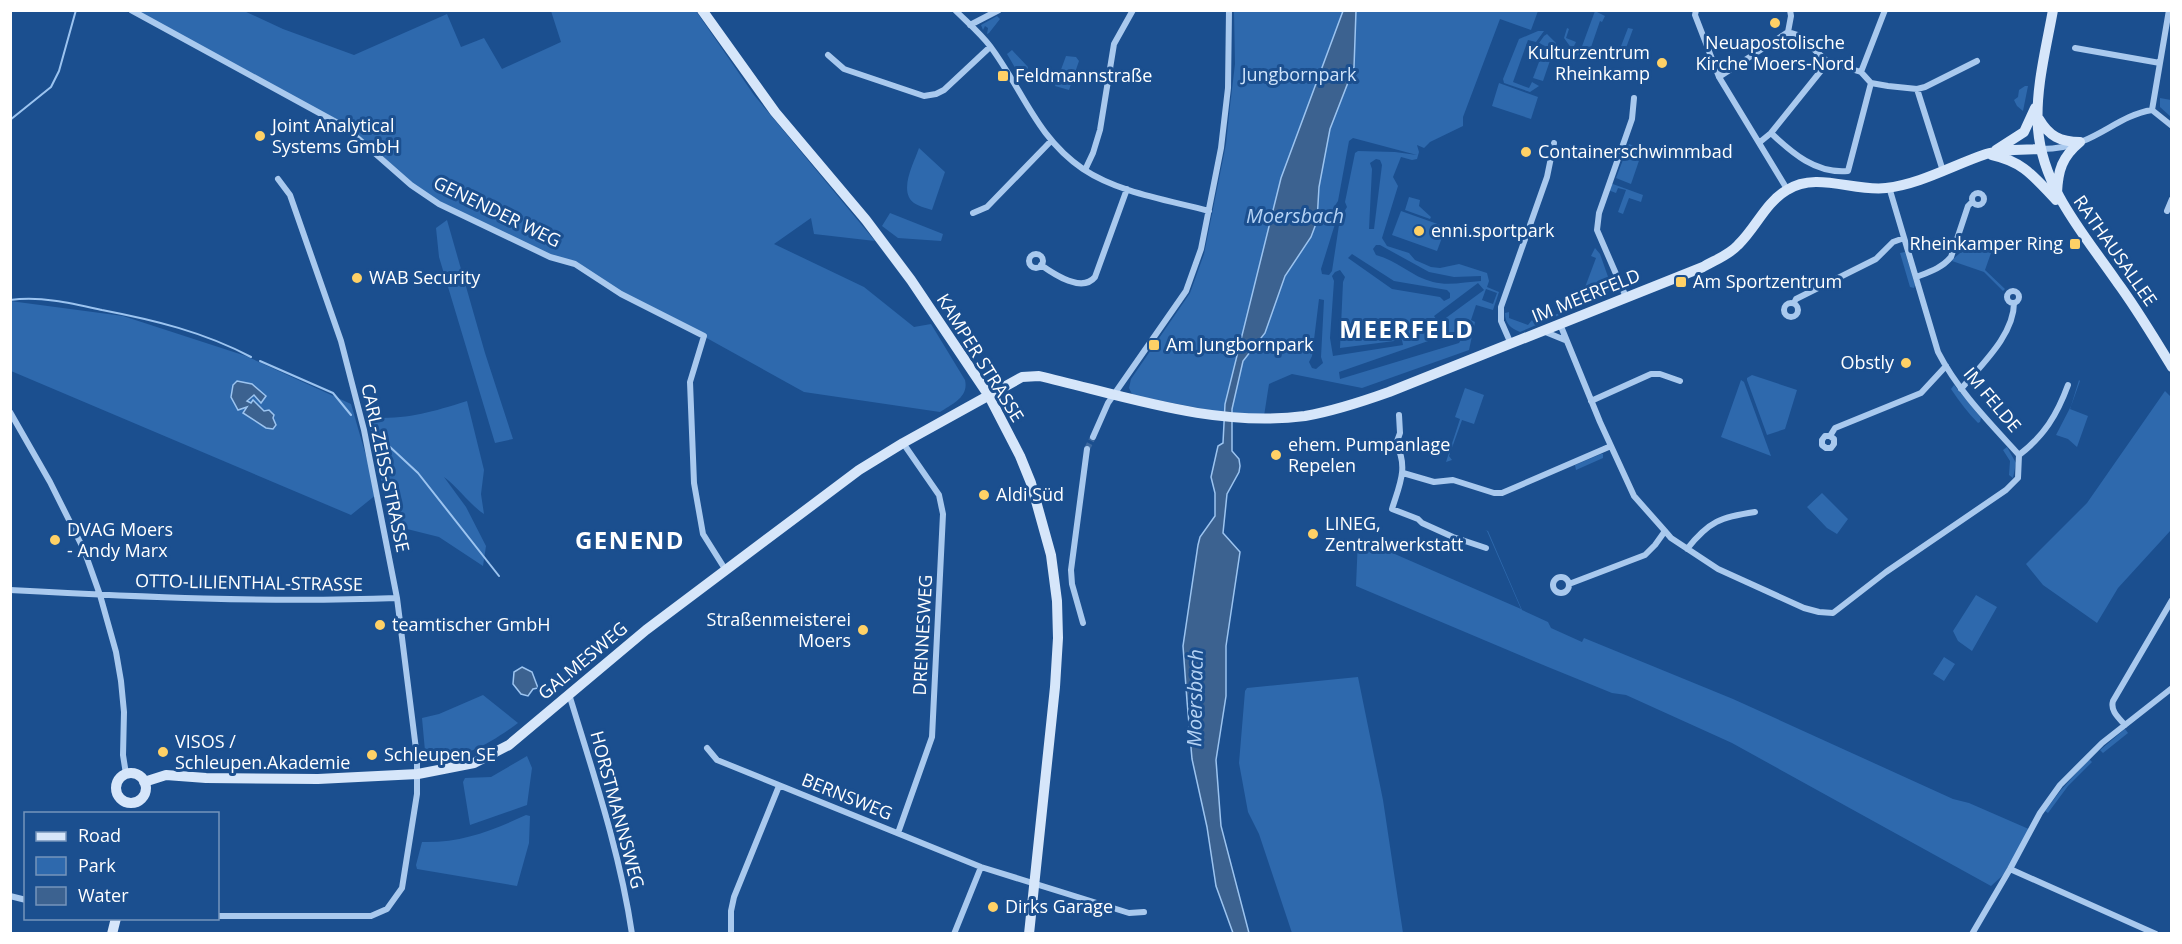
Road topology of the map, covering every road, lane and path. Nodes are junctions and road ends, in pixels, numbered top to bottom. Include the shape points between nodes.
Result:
1 (131, 10) edge
2 (702, 10) edge
3 (954, 10) edge
4 (999, 10) edge
5 (1133, 10) edge
6 (1229, 10) edge
7 (1696, 10) edge
8 (1790, 10) edge
9 (1885, 10) edge
10 (2053, 10) edge
11 (2169, 10) edge
12 (970, 25) junction
13 (1788, 32) junction
14 (990, 47) junction
15 (2075, 48) dead end
16 (828, 55) dead end
17 (1977, 61) dead end
18 (1828, 62) junction
19 (2160, 63) junction
20 (1861, 72) junction
21 (1719, 77) junction
22 (1871, 83) junction
23 (1917, 89) junction
24 (1634, 98) dead end
25 (2038, 98) junction
26 (2152, 110) junction
27 (2038, 117) junction
28 (2172, 126) edge
29 (1771, 133) junction
30 (1051, 141) junction
31 (1554, 142) dead end
32 (1760, 142) junction
33 (2080, 142) junction
34 (2041, 149) junction
35 (1990, 153) junction
36 (1085, 170) junction
37 (1943, 171) junction
38 (278, 179) dead end
39 (1889, 188) junction
40 (1127, 189) junction
41 (1787, 189) junction
42 (2057, 193) junction
43 (2172, 199) edge
44 (1972, 202) dead end
45 (1209, 211) junction
46 (2067, 211) junction
47 (2167, 211) dead end
48 (973, 213) dead end
49 (1904, 238) junction
50 (1041, 265) dead end
51 (1916, 277) junction
52 (1626, 297) junction
53 (1794, 303) dead end
54 (2014, 303) dead end
55 (1560, 324) junction
56 (1543, 331) junction
57 (1565, 340) junction
58 (1510, 344) junction
59 (1946, 366) junction
60 (2172, 367) edge
61 (1680, 381) dead end
62 (2068, 385) dead end
63 (1961, 389) junction
64 (1115, 395) junction
65 (989, 396) junction
66 (1591, 401) junction
67 (10, 412) edge
68 (1398, 415) dead end
69 (1830, 436) dead end
70 (1092, 437) tunnel mouth
71 (903, 443) junction
72 (1611, 446) junction
73 (1087, 449) tunnel mouth
74 (2019, 455) junction
75 (1403, 473) junction
76 (1755, 512) dead end
77 (1665, 531) junction
78 (1486, 548) dead end
79 (1687, 549) junction
80 (725, 569) junction
81 (1569, 584) dead end
82 (10, 590) edge
83 (100, 595) junction
84 (397, 598) junction
85 (2172, 600) edge
86 (1083, 622) dead end
87 (2169, 690) edge
88 (569, 694) junction
89 (2172, 699) edge
90 (2125, 725) junction
91 (707, 748) dead end
92 (126, 774) junction
93 (418, 774) junction
94 (144, 782) junction
95 (779, 786) junction
96 (131, 808) edge
97 (898, 833) junction
98 (981, 867) junction
99 (2010, 869) junction
100 (1035, 885) junction
101 (1144, 912) dead end
102 (219, 915) edge
103 (2151, 932) edge
104 (632, 933) edge
105 (731, 933) edge
106 (954, 933) edge
107 (1029, 933) edge
108 (1972, 933) edge

1 - 80 street, GENENDER WEG via 345,126 411,185 439,204 550,257 575,264 621,294 704,336 690,382 694,483 703,534
2 - 65 street, KAMPER STRASSE via 775,112 889,249
3 - 12 street
4 - 12 street
5 - 36 street via 1114,44 1100,130
6 - 45 street via 1228,88
7 - 21 street
8 - 13 street
9 - 20 street
10 - 25 street
11 - 19 street
12 - 14 street
13 - 18 street via 1798,35
13 - 21 street
14 - 16 street via 944,90 924,96 844,69
14 - 30 street
15 - 19 street
17 - 23 street
18 - 20 street
18 - 29 street
19 - 26 street
20 - 22 street
21 - 32 street
22 - 23 street
22 - 29 street via 1848,171 1815,165 1793,154
23 - 37 street
24 - 52 street via 1632,119 1597,226
25 - 27 street, RATHAUSALLEE
25 - 35 street via 2024,132
26 - 28 street
26 - 33 street
27 - 33 street via 2054,137
27 - 34 street, RATHAUSALLEE
29 - 32 street
30 - 36 street
30 - 48 street via 987,207
31 - 58 street via 1547,177 1501,307
32 - 41 street
33 - 34 street
33 - 42 street via 2061,164
34 - 35 street
34 - 42 street, RATHAUSALLEE
35 - 37 street
35 - 46 street via 2025,168
36 - 40 street
37 - 39 street
38 - 84 street, CARL-ZEISS-STRASSE via 290,195 341,341 364,430
39 - 41 street via 1818,182
39 - 49 street, IM FELDE
40 - 45 street
40 - 50 street via 1092,281 1079,284
41 - 52 street, IM MEERFELD via 1727,254
42 - 46 street, RATHAUSALLEE
43 - 47 street
44 - 51 street via 1951,257 1933,271
45 - 64 street via 1189,285
46 - 60 street, RATHAUSALLEE
49 - 51 street, IM FELDE
49 - 53 street via 1893,242 1876,259
51 - 59 street, IM FELDE via 1938,352
52 - 55 street, IM MEERFELD
54 - 63 street via 2014,315 2003,340
55 - 56 street, IM MEERFELD
55 - 57 street, IM FELDE
56 - 57 street
56 - 58 street, IM MEERFELD
57 - 66 street, IM FELDE
58 - 64 street, IM MEERFELD via 1389,393 1337,410 1294,417 1219,415
59 - 63 street, IM FELDE
59 - 69 street via 1921,393 1844,423
61 - 66 street via 1652,374
62 - 74 street via 2058,410 2037,441
63 - 74 street, IM FELDE
64 - 65 street, IM MEERFELD via 1033,375 1013,381
64 - 70 street
65 - 71 street, GALMESWEG
65 - 100 street, KAMPER STRASSE via 1031,483 1055,585 1055,687
66 - 72 street, IM FELDE
67 - 83 street via 84,550
68 - 75 street via 1400,433 1396,444 1402,455
71 - 80 street, GALMESWEG via 859,470
71 - 97 street, DRENNESWEG via 939,495 943,514 932,737
72 - 75 street via 1502,493 1494,494 1453,480 1434,482
72 - 77 street, IM FELDE via 1634,496
73 - 86 street via 1071,556 1072,585
74 - 79 street, IM FELDE via 2018,478 2006,490 1833,613 1819,612 1718,570
75 - 78 street via 1392,509
76 - 79 street via 1734,515 1703,529
77 - 79 street, IM FELDE
77 - 81 street via 1644,555
80 - 88 street, GALMESWEG
82 - 83 street, OTTO-LILIENTHAL-STRASSE
83 - 84 street, OTTO-LILIENTHAL-STRASSE via 315,602
83 - 92 street via 121,681
84 - 93 street, CARL-ZEISS-STRASSE
85 - 90 street via 2112,701 2113,711
87 - 89 street
87 - 90 street
88 - 93 street, GALMESWEG via 496,752 474,763
88 - 104 street, HORSTMANNSWEG via 610,830
90 - 99 street via 2060,785
91 - 95 street, BERNSWEG via 717,760
92 - 94 street via 138,776
92 - 96 street via 116,789 120,799
93 - 94 street, GALMESWEG via 318,779 166,775
93 - 102 street, CARL-ZEISS-STRASSE via 406,873 402,888 387,909 371,916
94 - 96 street via 143,796
95 - 97 street, BERNSWEG
95 - 105 street via 734,897
97 - 98 street, BERNSWEG
98 - 100 street, BERNSWEG
98 - 106 street
99 - 103 street
99 - 108 street
100 - 101 street, BERNSWEG via 1129,913
100 - 107 street, KAMPER STRASSE

